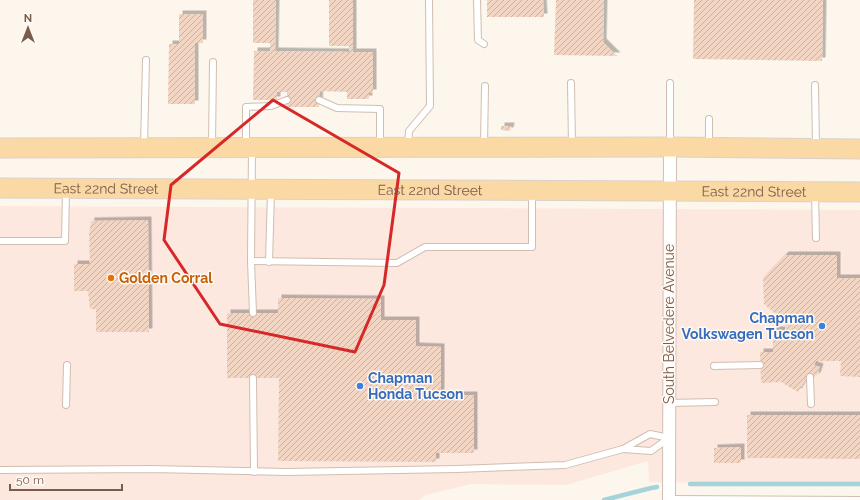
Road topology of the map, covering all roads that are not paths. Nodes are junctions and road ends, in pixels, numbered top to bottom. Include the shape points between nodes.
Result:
1 (429, 0) edge
2 (477, 0) edge
3 (484, 44) dead end
4 (146, 60) dead end
5 (213, 62) dead end
6 (571, 83) dead end
7 (670, 83) dead end
8 (815, 85) dead end
9 (484, 86) dead end
10 (287, 100) dead end
11 (319, 100) dead end
12 (709, 119) dead end
13 (380, 147) junction
14 (408, 147) junction
15 (484, 147) junction
16 (572, 147) junction
17 (670, 147) junction
18 (0, 148) edge
19 (144, 148) junction
20 (212, 148) junction
21 (249, 148) junction
22 (709, 148) junction
23 (816, 148) junction
24 (860, 149) edge
25 (0, 188) edge
26 (66, 188) junction
27 (252, 189) junction
28 (271, 189) junction
29 (532, 190) junction
30 (670, 191) junction
31 (814, 192) junction
32 (860, 192) edge
33 (816, 238) dead end
34 (0, 241) edge
35 (251, 261) junction
36 (269, 262) junction
37 (253, 313) dead end
38 (67, 365) dead end
39 (760, 365) dead end
40 (714, 366) dead end
41 (254, 378) dead end
42 (810, 378) dead end
43 (715, 402) dead end
44 (669, 403) junction
45 (811, 404) dead end
46 (66, 405) dead end
47 (669, 438) junction
48 (623, 449) junction
49 (0, 470) edge
50 (254, 472) junction
51 (669, 500) edge
52 (860, 500) edge

1 - 14 lane via 430,106 409,131
2 - 3 lane via 478,40
4 - 19 lane
5 - 20 lane
6 - 16 lane
7 - 17 lane
8 - 23 lane
9 - 15 lane
10 - 21 lane via 271,106 246,107
11 - 13 lane via 337,108 380,109
12 - 22 lane
13 - 14 main road
13 - 21 main road
14 - 15 main road
15 - 16 main road
16 - 17 main road
17 - 22 main road
17 - 30 street, South Belvedere Avenue
18 - 19 main road
19 - 20 main road
20 - 21 main road
21 - 27 lane
22 - 23 main road
23 - 24 main road
25 - 26 main road, East 22nd Street
26 - 27 main road, East 22nd Street
26 - 34 lane via 65,241
27 - 28 main road, East 22nd Street
27 - 35 lane
28 - 29 main road, East 22nd Street
28 - 36 lane
29 - 30 main road, East 22nd Street
29 - 36 lane via 532,247 425,247 397,263
30 - 31 main road, East 22nd Street
30 - 44 street, South Belvedere Avenue
31 - 32 main road, East 22nd Street
31 - 33 lane
35 - 36 lane
35 - 37 lane
38 - 46 lane
39 - 40 lane
41 - 50 lane
42 - 45 lane
43 - 44 lane
44 - 47 street, South Belvedere Avenue
47 - 48 lane via 651,451
47 - 48 lane via 650,434
47 - 51 street, South Belvedere Avenue
48 - 50 lane via 565,465
49 - 50 lane via 152,469
51 - 52 lane

